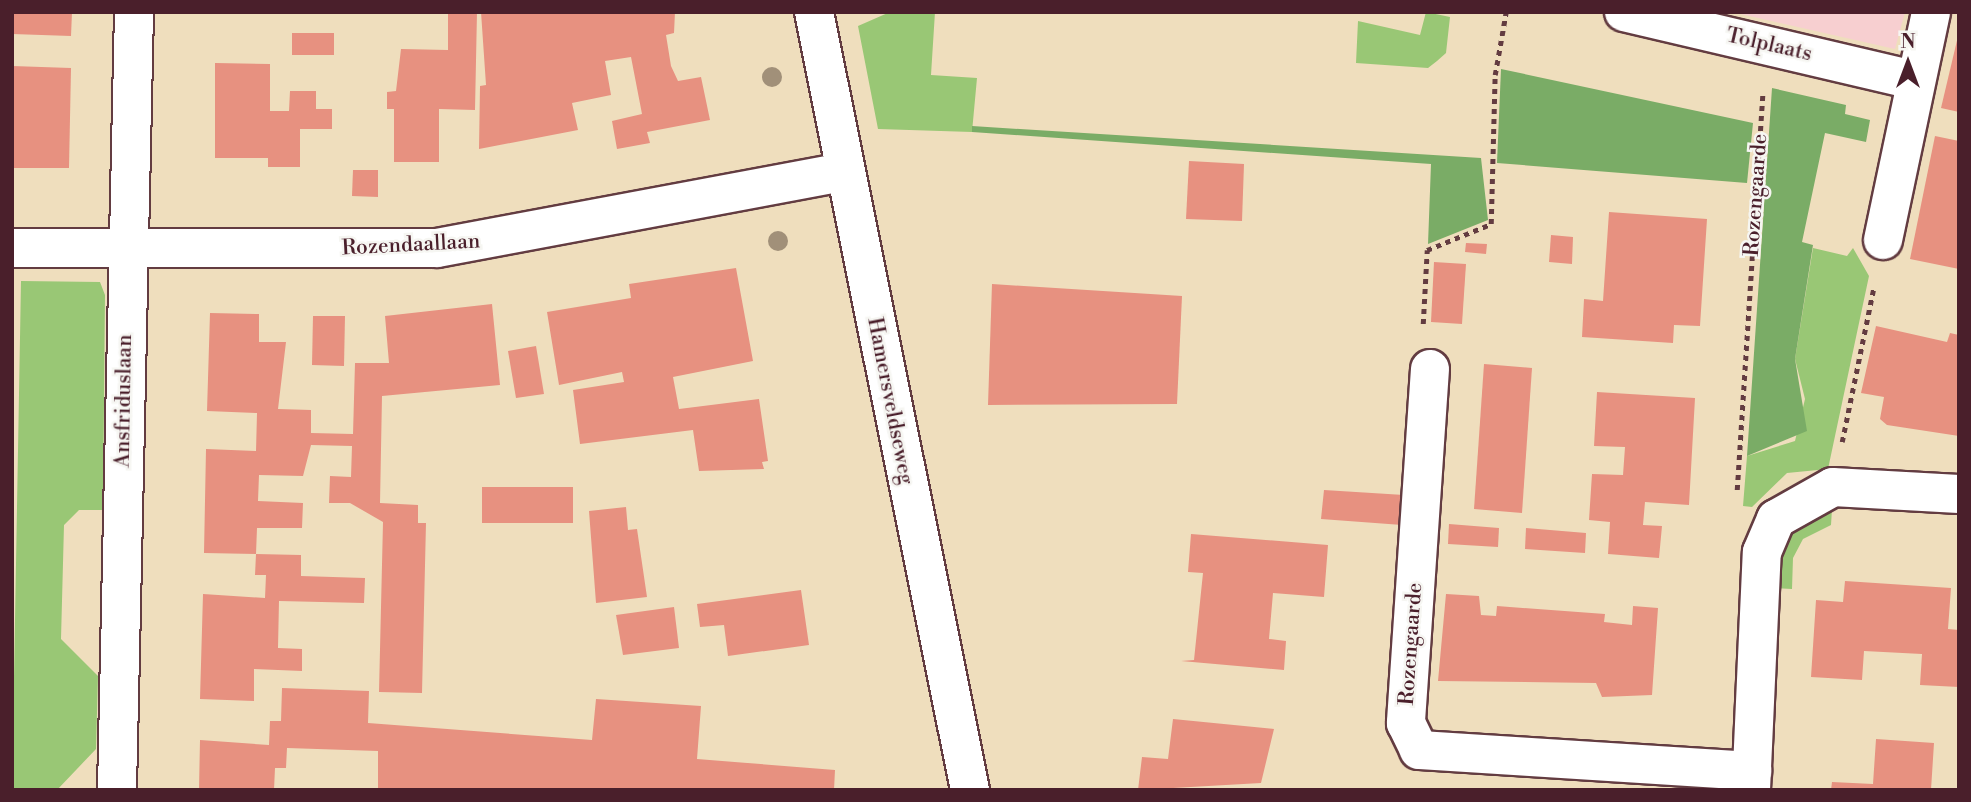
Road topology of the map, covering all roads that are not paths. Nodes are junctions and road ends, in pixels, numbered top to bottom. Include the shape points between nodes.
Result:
1 (134, 12) edge
2 (814, 12) edge
3 (1624, 12) edge
4 (1931, 12) edge
5 (1914, 80) junction
6 (845, 172) junction
7 (1883, 240) road end
8 (127, 246) junction
9 (12, 248) edge
10 (1430, 369) road end
11 (1959, 494) edge
12 (1752, 780) edge
13 (117, 790) edge
14 (970, 790) edge

1 - 8 street, Ansfriduslaan
2 - 6 street, Hamersveldseweg
3 - 5 street, Tolplaats
4 - 5 street
5 - 7 street
6 - 8 street, Rozendaallaan via 437,248
6 - 14 street, Hamersveldseweg
8 - 9 street, Rozendaallaan
8 - 13 street, Ansfriduslaan
10 - 12 street, Rozengaarde via 1406,723 1419,750
11 - 12 street, Rozengaarde via 1833,487 1776,519 1762,552

